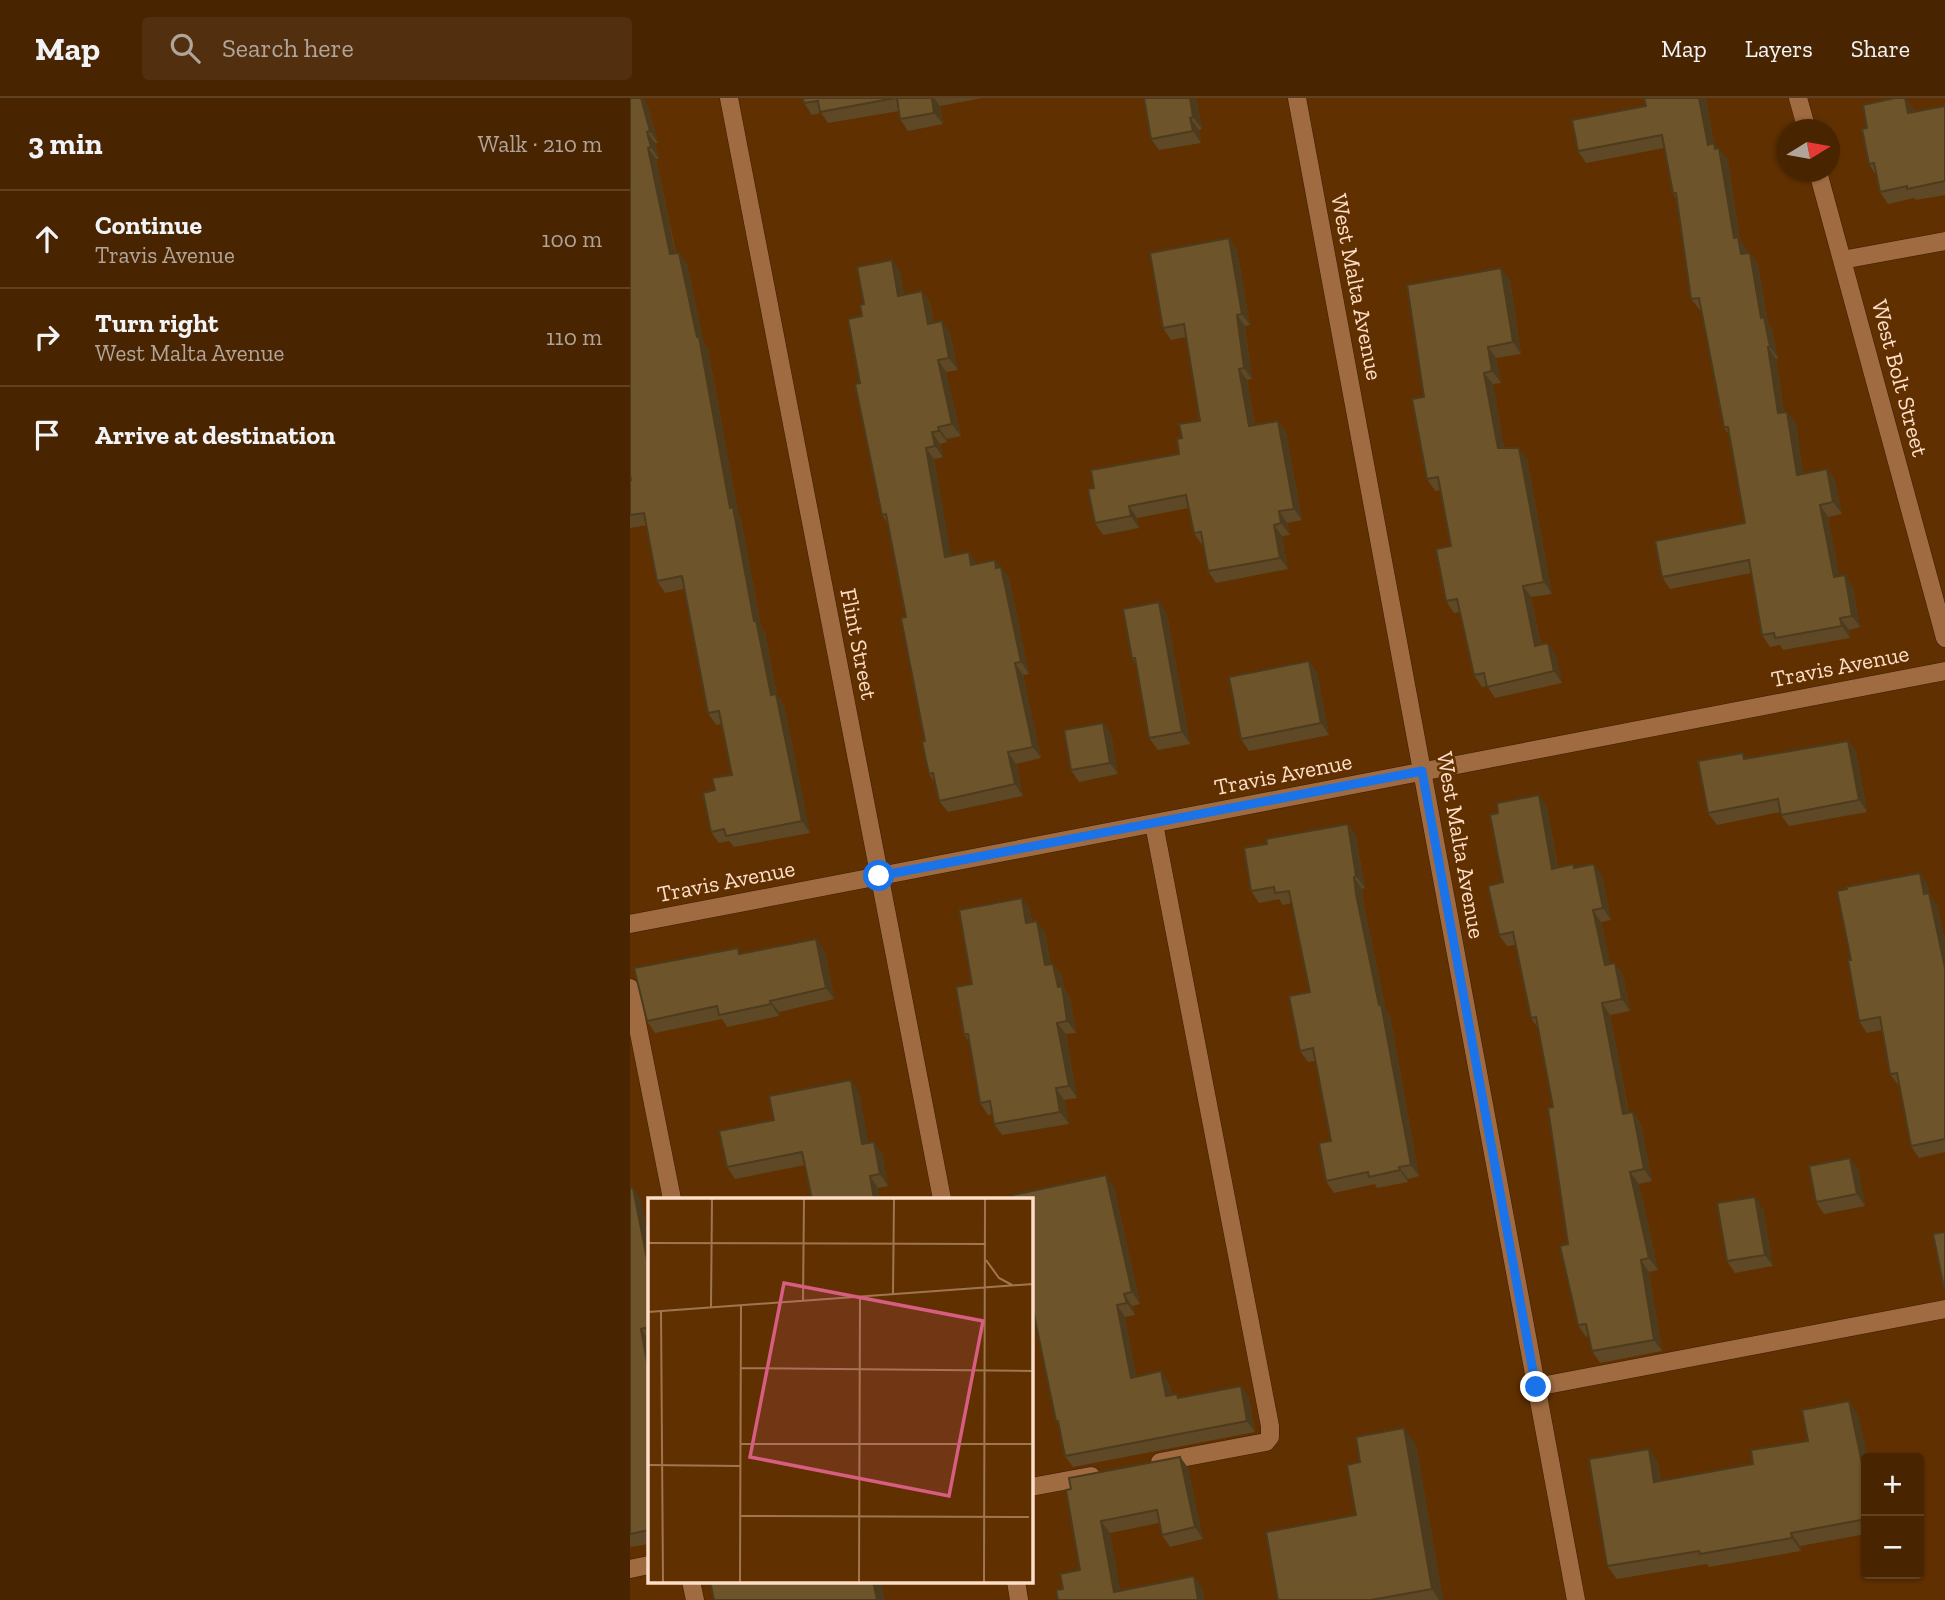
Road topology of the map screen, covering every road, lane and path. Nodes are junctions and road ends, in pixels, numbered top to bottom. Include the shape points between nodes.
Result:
1 (729, 98) edge
2 (1297, 98) edge
3 (1798, 98) edge
4 (1804, 119) edge
5 (1821, 182) edge
6 (1945, 241) edge
7 (1842, 260) junction
8 (1945, 638) edge
9 (1945, 671) edge
10 (1422, 771) junction
11 (1154, 824) junction
12 (879, 876) junction
13 (630, 924) edge
14 (630, 988) edge
15 (672, 1198) edge
16 (942, 1198) edge
17 (1945, 1309) edge
18 (1536, 1387) junction
19 (1148, 1465) edge
20 (1109, 1472) edge
21 (1032, 1488) edge
22 (648, 1565) edge
23 (630, 1569) edge
24 (691, 1582) edge
25 (1016, 1582) edge
26 (695, 1600) edge
27 (1020, 1600) edge
28 (1576, 1600) edge

1 - 12 street, Flint Street
2 - 10 street, West Malta Avenue
3 - 4 street
5 - 7 street, West Bolt Street
6 - 7 street
7 - 8 street, West Bolt Street
9 - 10 street, Travis Avenue
10 - 11 street, Travis Avenue
10 - 18 street, West Malta Avenue
11 - 12 street, Travis Avenue
11 - 19 street via 1270,1437 1266,1442
12 - 13 street, Travis Avenue
12 - 16 street, Flint Street
14 - 15 street
17 - 18 street
18 - 28 street, West Malta Avenue
20 - 21 street
22 - 23 street
24 - 26 street
25 - 27 street

